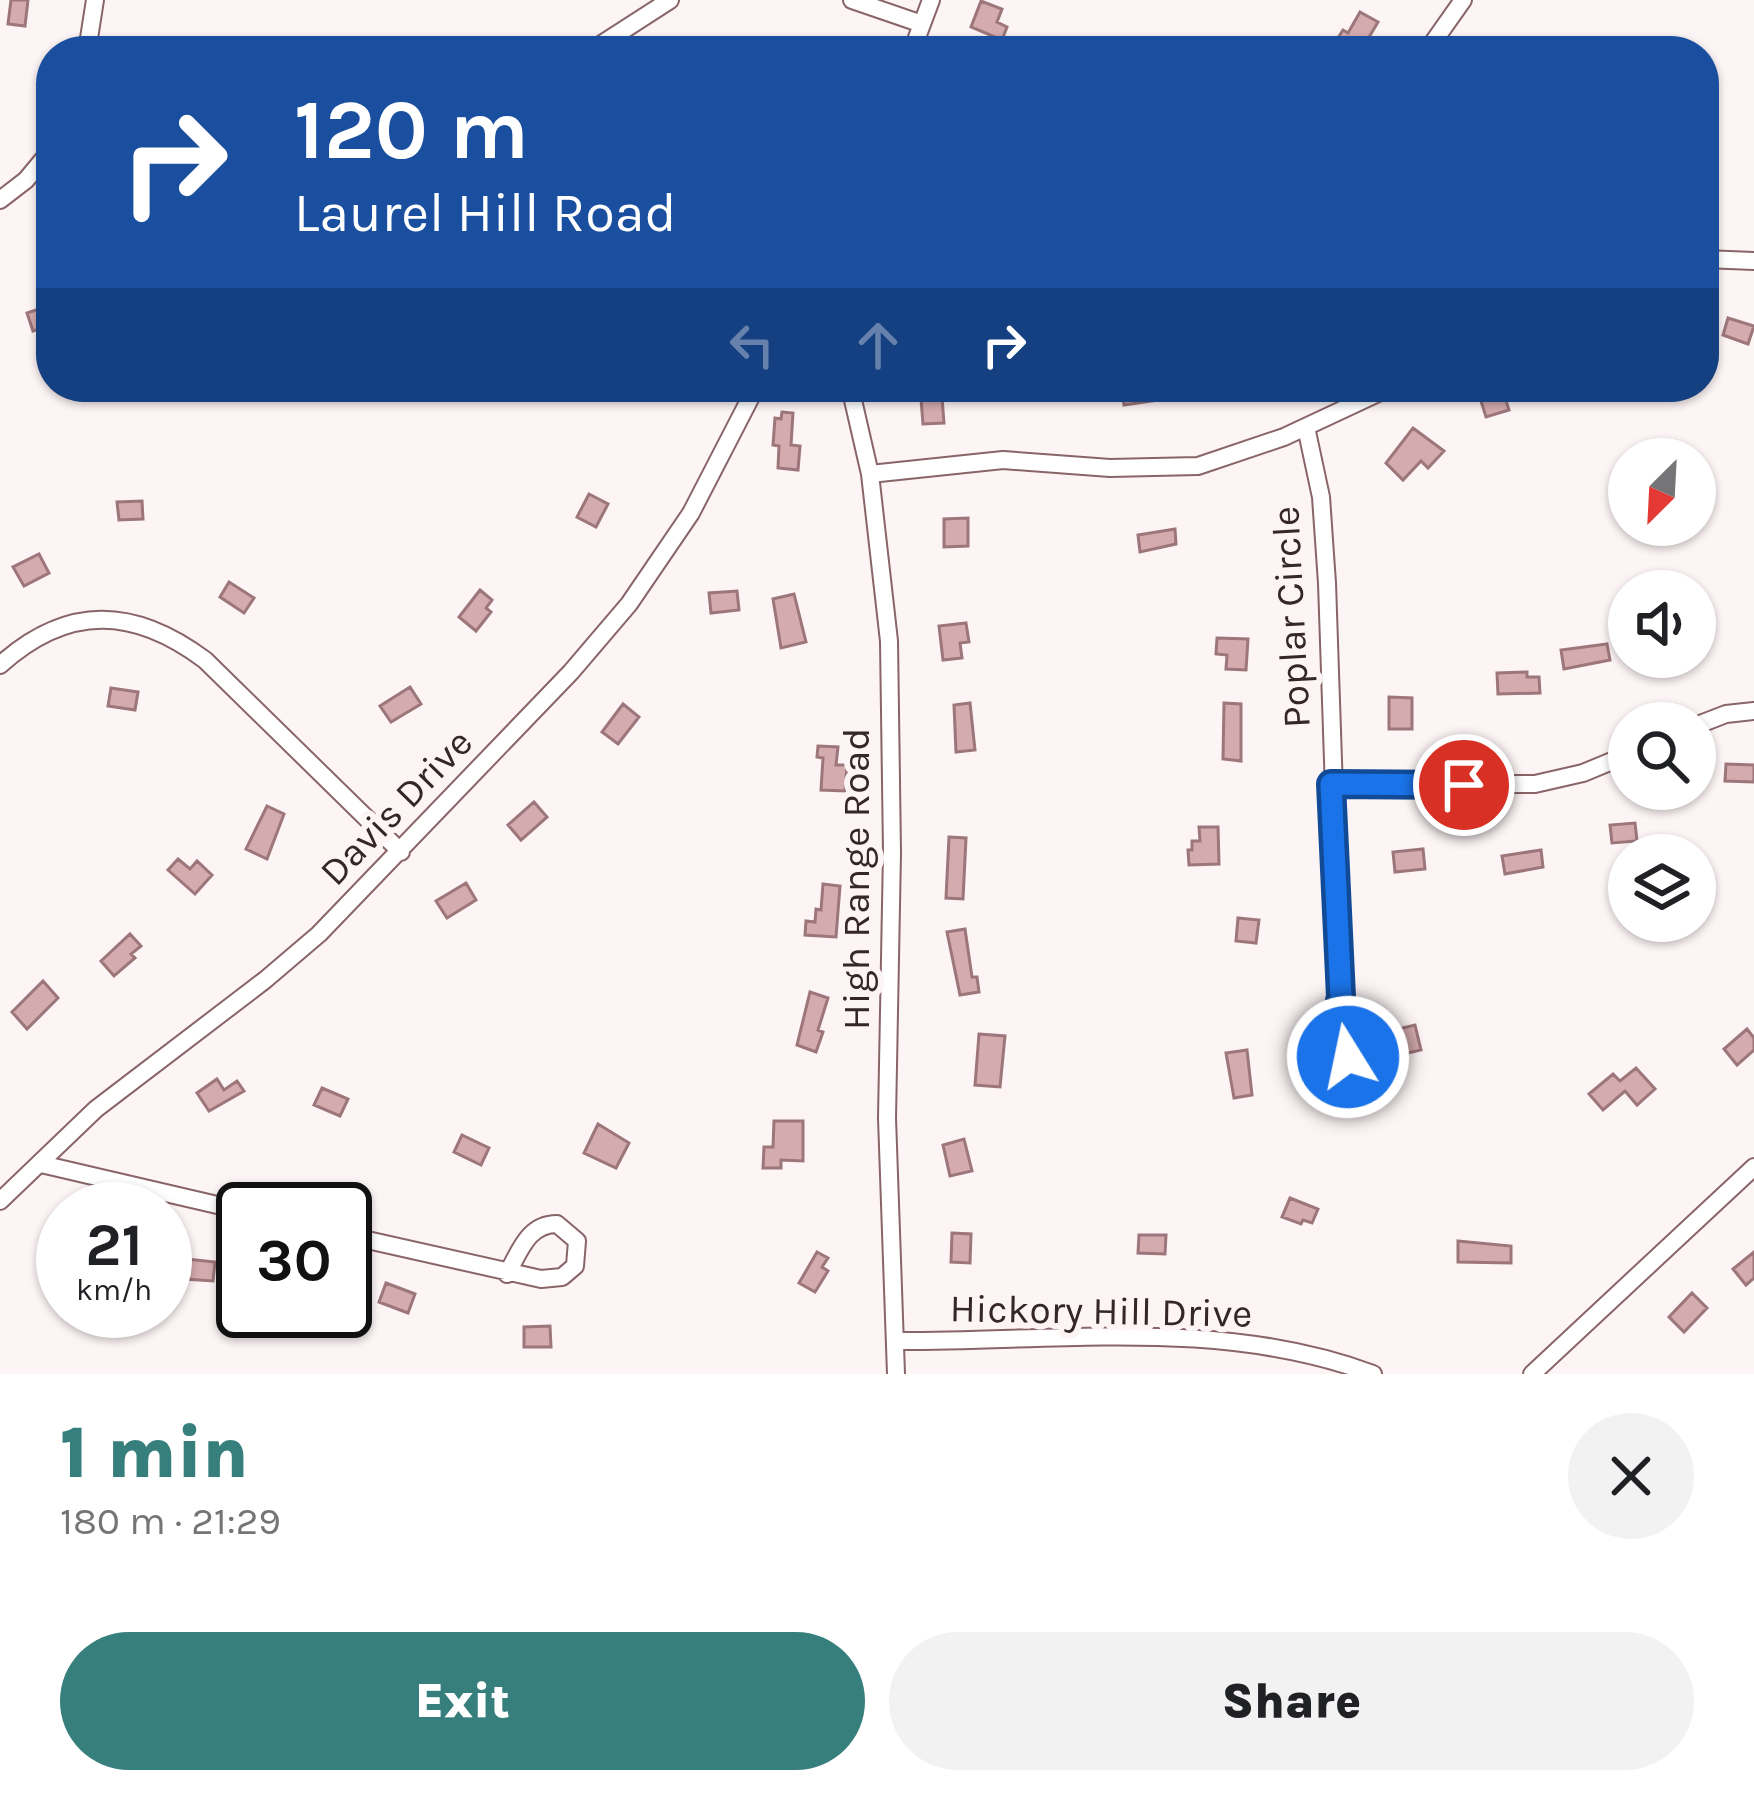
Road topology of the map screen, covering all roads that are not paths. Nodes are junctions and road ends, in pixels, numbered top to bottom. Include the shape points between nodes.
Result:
1 (95, 0) edge
2 (670, 0) edge
3 (852, 0) edge
4 (931, 0) edge
5 (1463, 0) edge
6 (922, 24) junction
7 (89, 36) edge
8 (614, 36) edge
9 (918, 36) edge
10 (1437, 36) edge
11 (36, 168) edge
12 (0, 200) edge
13 (1719, 260) edge
14 (1754, 261) edge
15 (748, 402) edge
16 (853, 402) edge
17 (1359, 402) edge
18 (1306, 427) junction
19 (870, 474) junction
20 (0, 664) edge
21 (1754, 710) edge
22 (1716, 718) edge
23 (1608, 763) edge
24 (1331, 784) junction
25 (400, 852) junction
26 (1335, 1021) dead end
27 (41, 1164) junction
28 (1754, 1167) edge
29 (0, 1201) edge
30 (216, 1205) edge
31 (372, 1242) edge
32 (507, 1274) dead end
33 (895, 1342) junction
34 (896, 1374) edge
35 (1373, 1374) edge
36 (1532, 1374) edge

1 - 7 street
2 - 8 street
3 - 6 street
4 - 6 street
5 - 10 street
6 - 9 street
11 - 12 street
13 - 14 street
15 - 25 street, Davis Drive via 691,513 628,604
16 - 19 street, High Range Road
17 - 18 street
18 - 19 street via 1198,466 1003,460
18 - 24 street, Poplar Circle via 1328,583
19 - 33 street, High Range Road via 889,640 887,1118
20 - 25 street via 52,628 87,620 140,624 174,637
21 - 22 street
23 - 24 street via 1535,784
24 - 26 street, Poplar Circle via 1341,997
25 - 27 street, Davis Drive via 319,934 96,1109
27 - 29 street, Davis Drive
27 - 30 street
28 - 36 street
31 - 32 street
33 - 34 street, High Range Road
33 - 35 street, Hickory Hill Drive via 1196,1338 1284,1348

